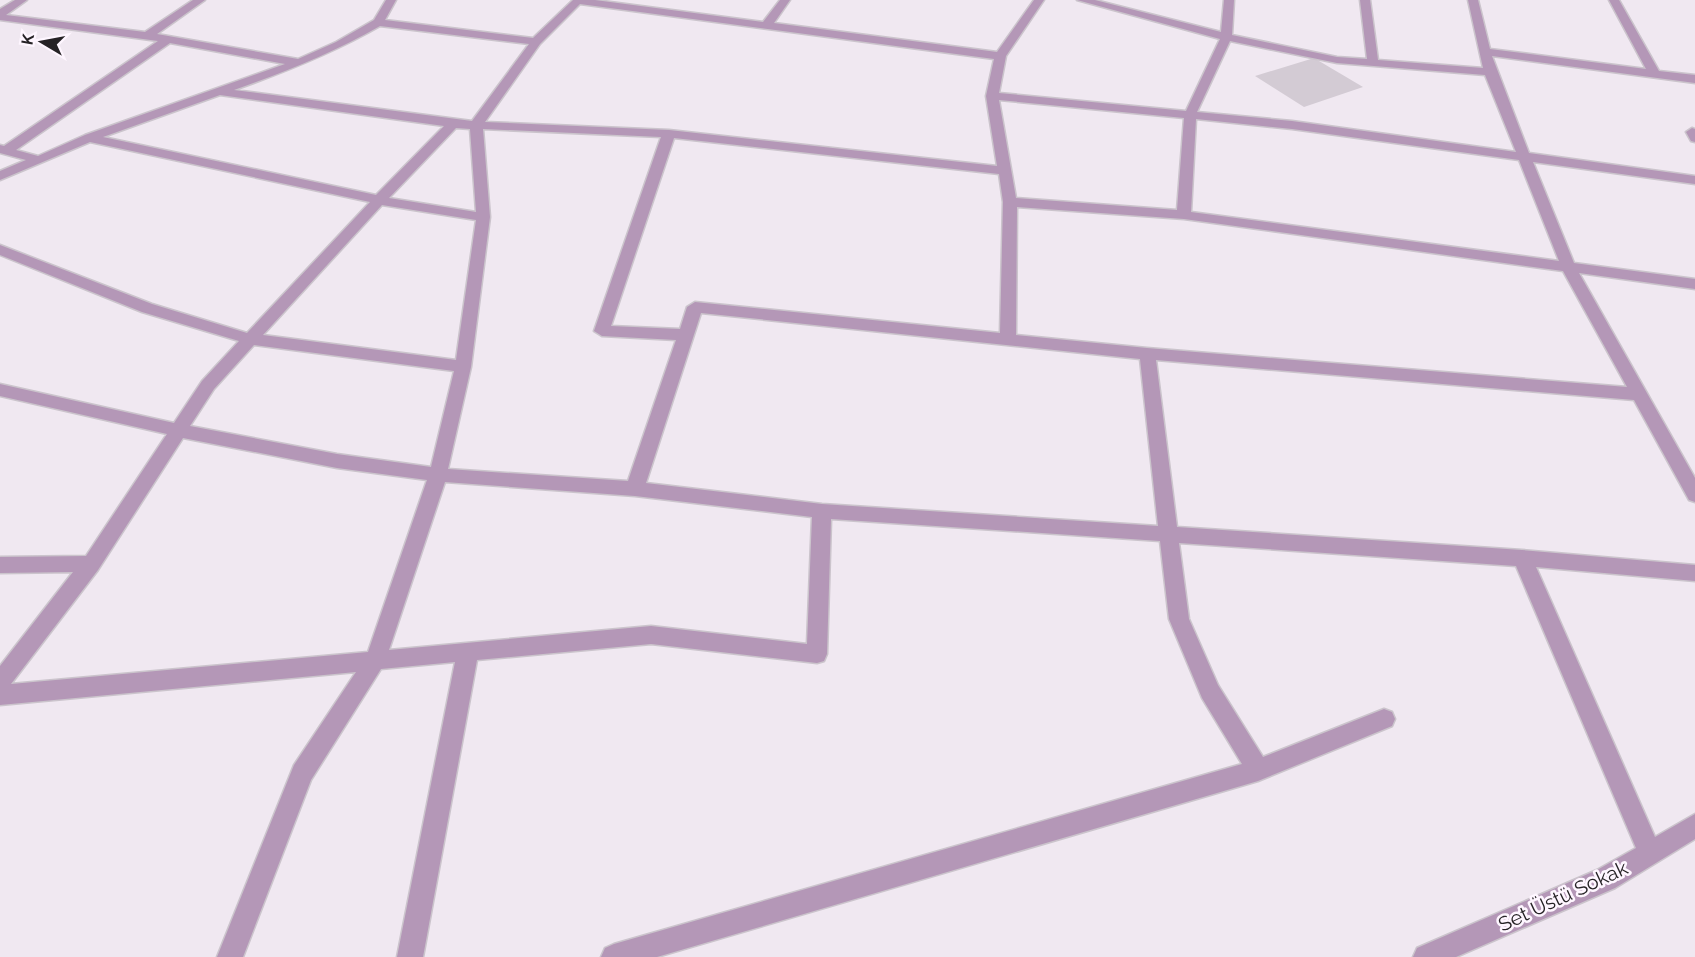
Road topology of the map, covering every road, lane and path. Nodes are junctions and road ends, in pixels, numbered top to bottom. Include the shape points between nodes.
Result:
1 (19, 0) edge
2 (200, 0) edge
3 (391, 0) edge
4 (579, 0) edge
5 (785, 0) edge
6 (1039, 0) edge
7 (1082, 0) edge
8 (1229, 0) edge
9 (1365, 0) edge
10 (1473, 0) edge
11 (1614, 0) edge
12 (0, 15) edge
13 (378, 22) junction
14 (766, 26) junction
15 (147, 36) junction
16 (1226, 37) junction
17 (167, 40) junction
18 (536, 42) junction
19 (1484, 52) junction
20 (1000, 56) junction
21 (298, 63) junction
22 (1373, 63) junction
23 (1490, 72) junction
24 (1655, 75) junction
25 (1695, 79) edge
26 (217, 92) junction
27 (992, 96) junction
28 (1190, 115) junction
29 (453, 124) junction
30 (476, 125) junction
31 (669, 134) junction
32 (89, 138) junction
33 (4, 150) edge
34 (1524, 156) junction
35 (39, 160) junction
36 (1003, 171) junction
37 (0, 176) edge
38 (1695, 180) edge
39 (379, 200) junction
40 (1010, 202) junction
41 (1184, 215) junction
42 (483, 217) junction
43 (0, 250) edge
44 (1569, 266) junction
45 (1695, 284) edge
46 (684, 334) junction
47 (249, 339) junction
48 (1008, 339) junction
49 (1147, 354) junction
50 (463, 367) junction
51 (0, 390) edge
52 (1637, 394) junction
53 (180, 431) junction
54 (438, 475) junction
55 (635, 489) junction
56 (1695, 495) edge
57 (822, 511) junction
58 (1168, 534) junction
59 (1522, 558) junction
60 (92, 564) junction
61 (0, 565) edge
62 (1695, 573) edge
63 (468, 651) junction
64 (376, 659) junction
65 (0, 682) edge
66 (0, 695) edge
67 (1384, 719) dead end
68 (1258, 770) junction
69 (1695, 826) edge
70 (1650, 853) junction
71 (230, 957) edge
72 (410, 957) edge
73 (614, 957) edge
74 (1426, 957) edge

1 - 12 street
2 - 15 street
3 - 13 street
4 - 14 street
4 - 18 street
5 - 14 street
6 - 20 street
7 - 16 street
8 - 16 street
9 - 22 street
10 - 19 street
11 - 24 street
12 - 15 street
13 - 18 street
13 - 21 street
14 - 20 street
15 - 17 street
16 - 22 street via 1337,60
16 - 28 street
17 - 21 street
17 - 33 street
18 - 30 street
19 - 23 street
19 - 24 street
20 - 27 street
21 - 26 street
22 - 23 street
23 - 34 street
24 - 25 street
26 - 29 street
26 - 32 street
27 - 28 street
27 - 36 street
28 - 34 street
28 - 41 street
29 - 30 street
29 - 39 street
30 - 31 street
30 - 42 street
31 - 36 street
31 - 46 street via 602,331
32 - 35 street
32 - 39 street
33 - 35 street
34 - 38 street
34 - 44 street
35 - 37 street
36 - 40 street
39 - 42 street
39 - 47 street
40 - 41 street
40 - 48 street
41 - 44 street
42 - 50 street
43 - 47 street via 147,308
44 - 45 street
44 - 52 street
46 - 48 street via 695,307
46 - 55 street
47 - 50 street
47 - 53 street via 208,385
48 - 49 street
49 - 52 street
49 - 58 street
50 - 54 street
51 - 53 street
52 - 56 street
53 - 54 street via 337,461
53 - 60 street
54 - 55 street
54 - 64 street
55 - 57 street
57 - 58 street
57 - 63 street via 817,654 651,635
58 - 59 street
58 - 68 street via 1179,619 1210,691
59 - 62 street
59 - 70 street
60 - 61 street
60 - 65 street
63 - 64 street
63 - 72 street
64 - 66 street
64 - 71 street via 302,773
67 - 68 street
68 - 73 street
69 - 70 street, Set Üstü Sokak
70 - 74 street, Set Üstü Sokak via 1606,879

